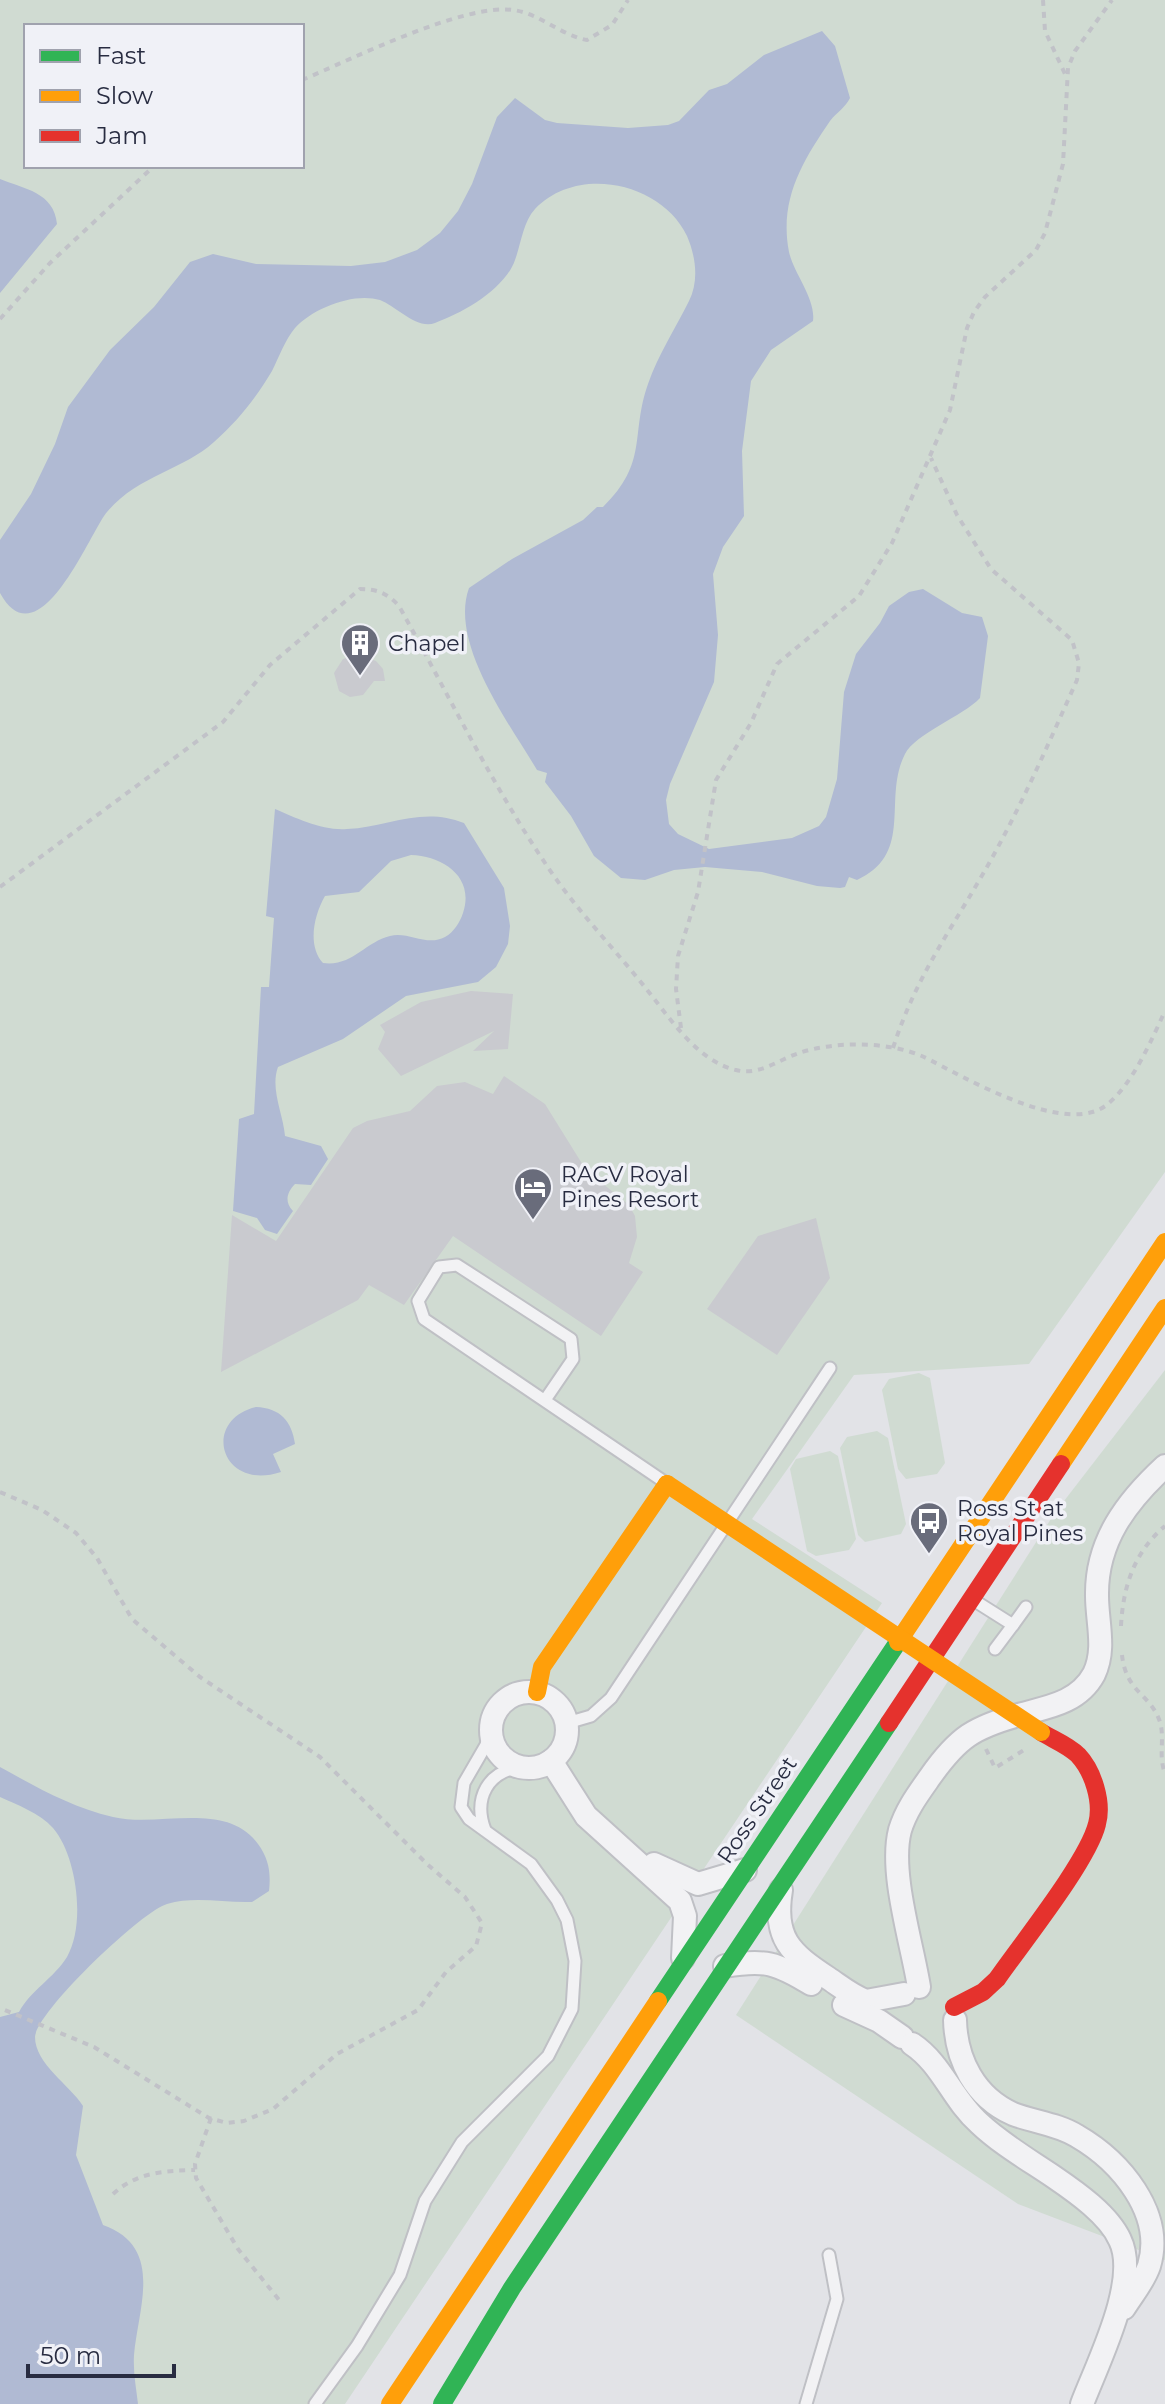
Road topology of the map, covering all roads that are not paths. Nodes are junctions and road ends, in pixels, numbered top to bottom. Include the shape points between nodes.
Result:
1 (1165, 1242) edge
2 (1165, 1308) edge
3 (830, 1368) dead end
4 (545, 1400) junction
5 (1165, 1466) edge
6 (667, 1484) junction
7 (972, 1598) junction
8 (1026, 1607) dead end
9 (1013, 1625) junction
10 (995, 1649) dead end
11 (537, 1692) junction
12 (567, 1723) junction
13 (491, 1726) junction
14 (1036, 1738) joint
15 (551, 1761) junction
16 (523, 1767) junction
17 (488, 1834) junction
18 (610, 1841) junction
19 (745, 1870) junction
20 (1068, 1873) joint
21 (783, 1881) junction
22 (683, 1964) junction
23 (725, 1966) junction
24 (912, 1990) junction
25 (955, 2014) junction
26 (907, 2041) junction
27 (829, 2255) dead end
28 (1126, 2262) junction
29 (1149, 2265) junction
30 (1112, 2326) junction
31 (473, 2354) junction
32 (465, 2392) dead end
33 (315, 2404) edge
34 (390, 2404) edge
35 (442, 2404) edge
36 (806, 2404) edge
37 (1082, 2404) edge

1 - 19 main road, Ross Street
2 - 7 main road
3 - 12 lane via 616,1692 591,1716
4 - 4 lane via 424,1319 418,1301 439,1267 457,1265 571,1339 573,1359
4 - 6 lane
5 - 24 street via 1118,1517 1106,1540 1096,1595 1099,1654 1083,1689 1060,1704 996,1721 961,1738 907,1812 897,1854
6 - 11 main road via 547,1660
6 - 14 main road, bridge
7 - 9 lane
7 - 21 main road
8 - 9 lane
9 - 10 lane
11 - 12 street via 557,1703
11 - 13 street via 506,1699
12 - 15 street via 563,1748
13 - 16 street via 498,1751
13 - 17 lane via 460,1798 465,1815
14 - 20 street via 1066,1758 1081,1793 1082,1823
15 - 16 street
15 - 18 street via 580,1808
16 - 17 lane via 502,1770 485,1788 481,1813
17 - 33 lane via 531,1864 563,1910 575,1961 572,2009 543,2062 462,2142 425,2201 400,2275
18 - 19 street via 687,1882 714,1881
18 - 22 street via 680,1901 685,1916
19 - 22 main road, Ross Street
20 - 25 main road via 994,1982
21 - 23 main road
21 - 24 street via 779,1919 797,1957 866,2001
22 - 34 main road, Ross Street
23 - 26 street via 753,1961 782,1966
23 - 31 main road
24 - 25 street via 940,1990
24 - 26 street via 894,2015
25 - 26 street via 943,2042 931,2047
25 - 29 street via 963,2067 993,2102 1077,2136 1122,2173 1149,2217
26 - 28 street via 935,2062 980,2125 1112,2226
27 - 36 lane via 837,2299
28 - 29 street
28 - 30 street
29 - 30 street
30 - 37 street
31 - 32 lane
31 - 35 main road

